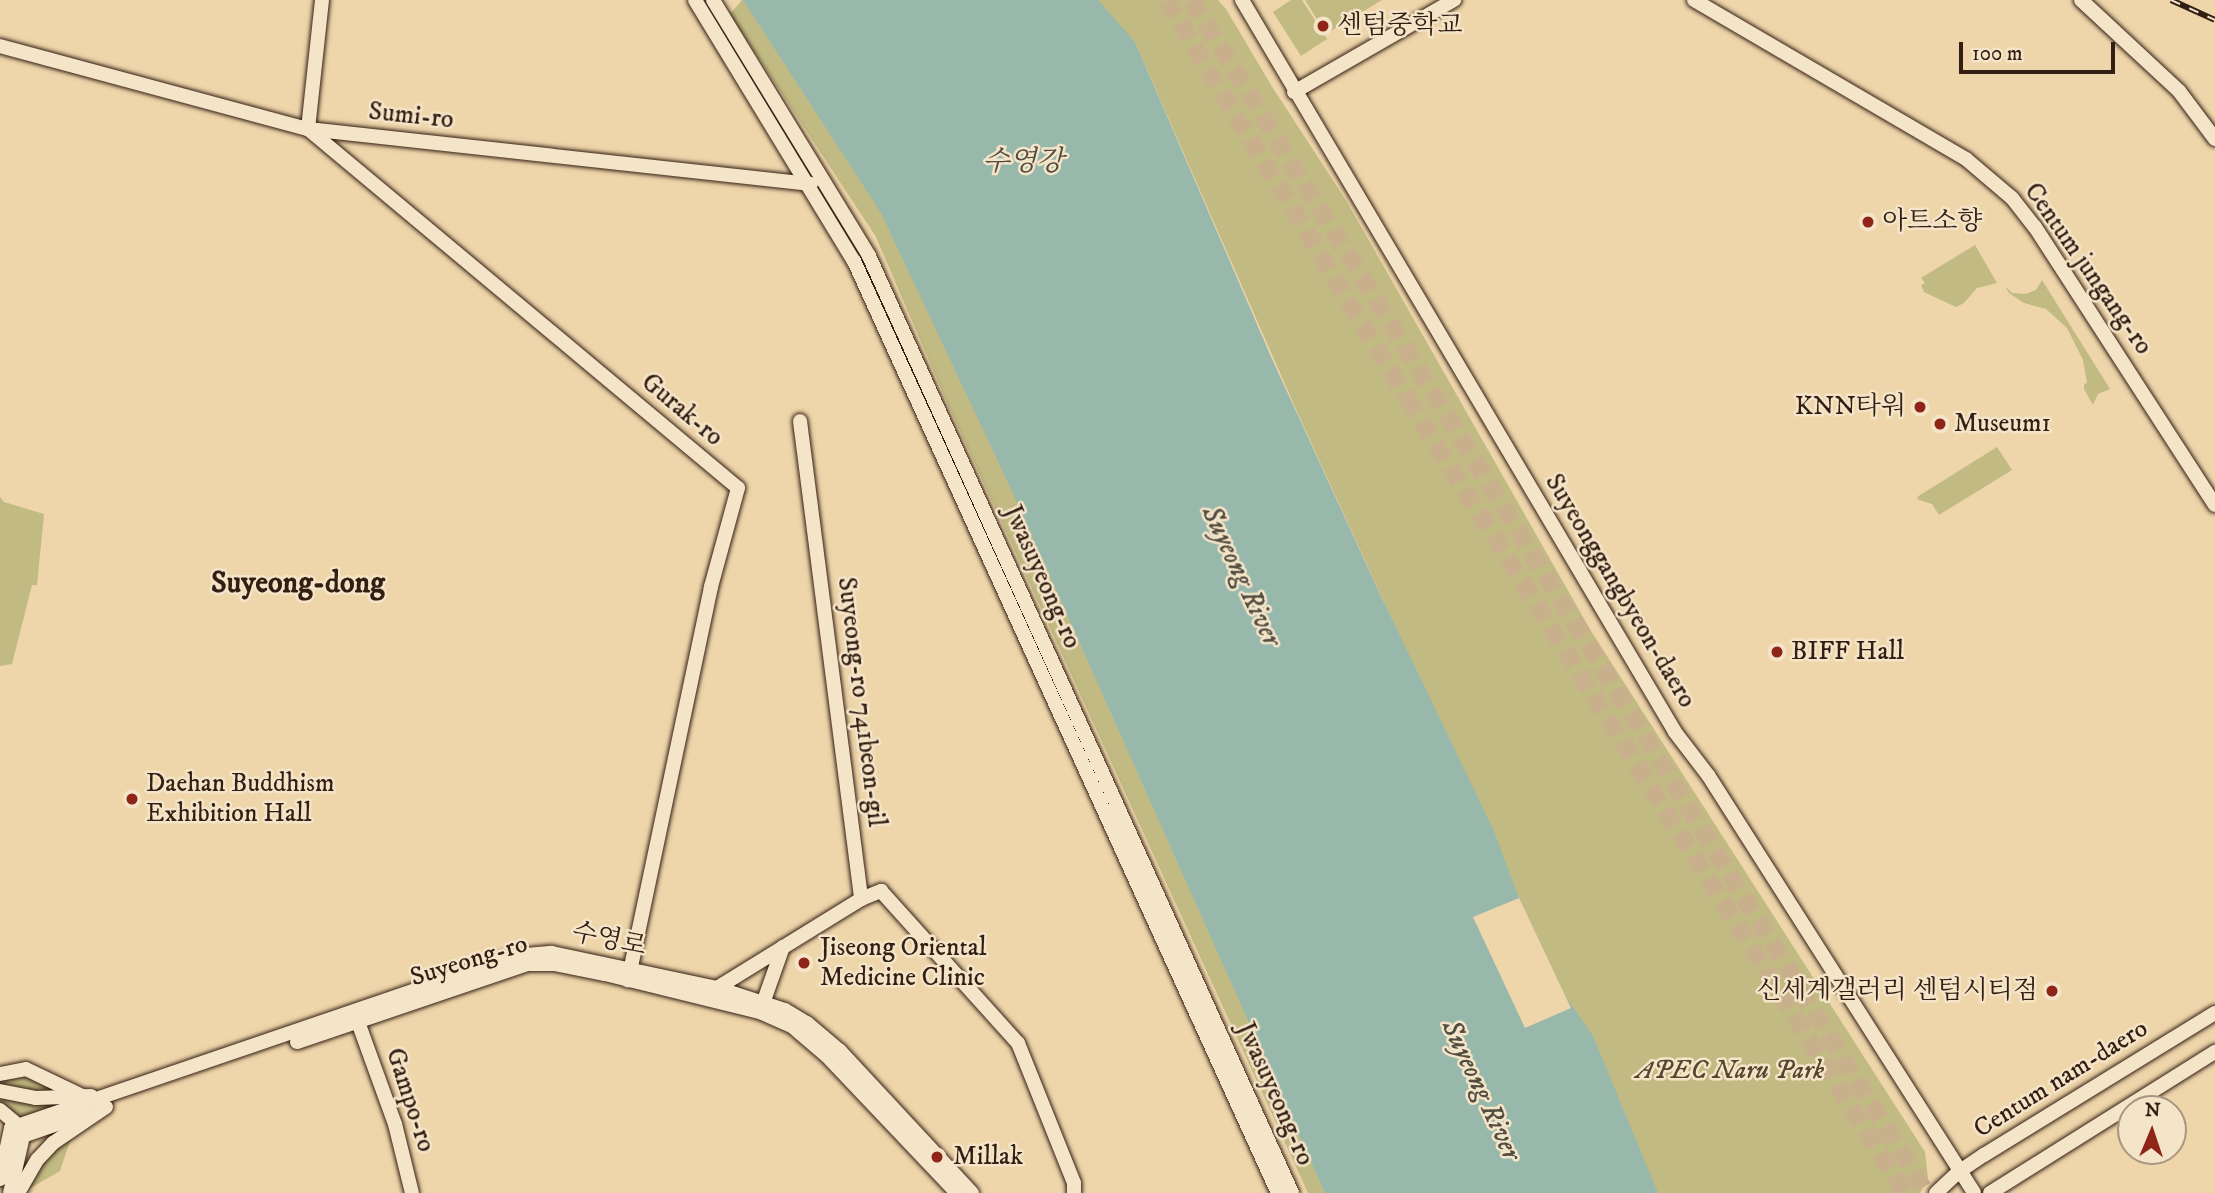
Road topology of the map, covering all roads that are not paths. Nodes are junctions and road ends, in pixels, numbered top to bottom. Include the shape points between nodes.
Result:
1 (322, 0) edge
2 (696, 0) edge
3 (713, 0) edge
4 (1454, 0) edge
5 (1694, 0) edge
6 (2081, 0) edge
7 (1242, 1) edge
8 (0, 46) edge
9 (1294, 92) junction
10 (308, 130) junction
11 (2215, 139) edge
12 (807, 184) junction
13 (826, 185) junction
14 (800, 421) dead end
15 (2215, 505) edge
16 (861, 899) junction
17 (783, 947) junction
18 (630, 974) junction
19 (716, 988) junction
20 (762, 1007) junction
21 (2215, 1013) edge
22 (358, 1022) junction
23 (2215, 1052) edge
24 (0, 1074) edge
25 (0, 1091) edge
26 (120, 1094) junction
27 (87, 1097) junction
28 (106, 1107) junction
29 (0, 1110) edge
30 (0, 1118) edge
31 (17, 1130) junction
32 (1961, 1171) junction
33 (0, 1179) edge
34 (10, 1193) edge
35 (18, 1193) edge
36 (412, 1193) edge
37 (957, 1193) edge
38 (972, 1193) edge
39 (1074, 1193) edge
40 (1278, 1193) edge
41 (1292, 1193) edge
42 (1936, 1193) edge
43 (1974, 1193) edge
44 (1990, 1193) edge

1 - 10 main road
2 - 12 main road, Jwasuyeong-ro
3 - 13 main road, Jwasuyeong-ro
4 - 9 main road
5 - 15 main road, Centum jungang-ro via 1966,159 2012,198
6 - 11 main road via 2179,91
7 - 9 main road, Suyeonggangbyeon-daero
8 - 10 main road, Sumi-ro
9 - 32 main road, Suyeonggangbyeon-daero via 1675,732 1709,775
10 - 12 main road, Sumi-ro
10 - 18 main road, Gurak-ro via 738,488 711,587
12 - 13 main road, Sumi-ro
12 - 40 main road, Jwasuyeong-ro via 855,261
13 - 41 main road, Jwasuyeong-ro via 869,256
14 - 16 main road, Suyeong-ro 741beon-gil
16 - 17 main road
16 - 39 main road via 881,891 1018,1042
17 - 19 main road
17 - 20 main road
18 - 19 main road, 수영로
18 - 20 main road, Suyeong-ro
18 - 22 main road, Suyeong-ro via 527,964
18 - 26 main road, 수영로 via 570,955 527,953
19 - 20 main road, 수영로
20 - 37 main road, Suyeong-ro via 816,1045
20 - 38 main road, 수영로 via 807,1023 826,1038
21 - 32 main road, Centum nam-daero
22 - 28 main road, Suyeong-ro
22 - 36 main road, Gampo-ro via 395,1124
23 - 44 main road
24 - 27 main road via 26,1069
25 - 27 main road via 36,1098
26 - 27 main road
26 - 31 main road, 수영로
28 - 31 main road, Suyeong-ro
28 - 35 main road via 53,1143
29 - 31 main road
30 - 31 main road
31 - 33 main road
31 - 34 main road
32 - 42 main road, Centum nam-daero
32 - 43 main road, Suyeonggangbyeon-daero

